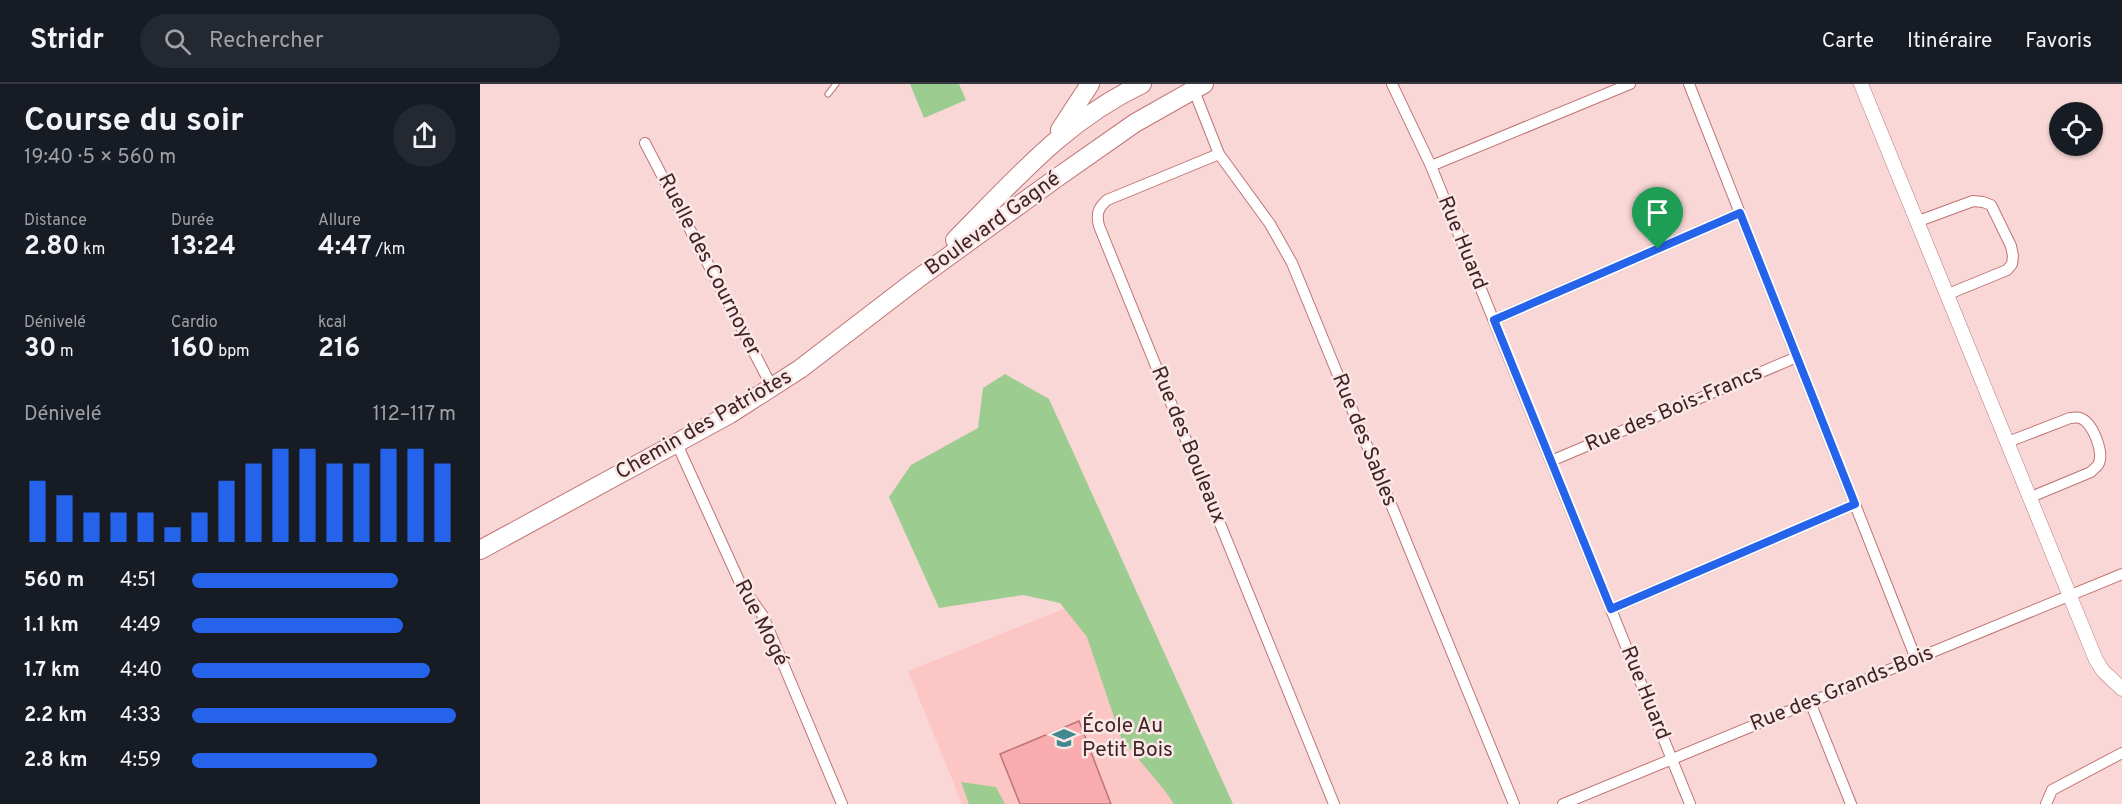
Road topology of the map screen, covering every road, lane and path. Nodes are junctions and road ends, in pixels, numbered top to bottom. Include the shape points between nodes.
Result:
1 (836, 84) edge
2 (1090, 84) edge
3 (1142, 84) edge
4 (1392, 84) edge
5 (1630, 84) edge
6 (1689, 84) edge
7 (1861, 84) edge
8 (1196, 86) edge
9 (828, 94) dead end
10 (645, 143) dead end
11 (1047, 148) junction
12 (1219, 154) junction
13 (1431, 166) junction
14 (1740, 213) junction
15 (1916, 222) junction
16 (915, 280) junction
17 (1946, 295) junction
18 (1494, 320) junction
19 (1797, 357) junction
20 (772, 387) junction
21 (2008, 442) junction
22 (677, 444) junction
23 (1551, 461) junction
24 (2031, 497) junction
25 (1855, 504) junction
26 (480, 550) edge
27 (2122, 574) edge
28 (2071, 596) junction
29 (1611, 609) junction
30 (1916, 659) junction
31 (2122, 689) edge
32 (1810, 702) junction
33 (2122, 753) edge
34 (1672, 759) junction
35 (842, 804) edge
36 (1334, 804) edge
37 (1514, 804) edge
38 (1563, 804) edge
39 (1690, 804) edge
40 (1851, 804) edge
41 (2046, 804) edge

1 - 9 lane
2 - 11 main road
3 - 11 main road, Boulevard Gagné via 1069,128
4 - 13 street, Rue Huard
5 - 13 street
6 - 14 street
7 - 15 street
8 - 12 street, Rue des Sables
8 - 16 main road, Boulevard Gagné via 1135,123
10 - 20 street, Ruelle des Cournoyer
11 - 16 main road, Boulevard Gagné
12 - 36 street, Rue des Bouleaux via 1107,200 1099,207 1097,216
12 - 37 street, Rue des Sables via 1270,224 1292,263
13 - 18 street, Rue Huard
14 - 18 street
14 - 19 street
15 - 17 street
15 - 17 street via 1972,201 1983,202 1991,205 2008,239 2013,256 2007,270
16 - 20 main road, Chemin des Patriotes
17 - 21 street
18 - 23 street, Rue Huard
19 - 23 street, Rue des Bois-Francs
19 - 25 street
20 - 22 main road, Chemin des Patriotes
21 - 24 street
21 - 24 street via 2070,418 2080,418 2093,432 2100,450 2098,466
22 - 26 main road, Chemin des Patriotes
22 - 35 street, Rue Mogé via 741,585 763,616
23 - 29 street, Rue Huard
24 - 28 street
25 - 29 street
25 - 30 street
27 - 28 street, Rue des Grands-Bois
28 - 30 street, Rue des Grands-Bois
28 - 31 street via 2096,660
29 - 34 street, Rue Huard
30 - 32 street, Rue des Grands-Bois
32 - 34 street, Rue des Grands-Bois
32 - 40 street
33 - 41 street via 2052,790
34 - 38 street, Rue des Grands-Bois
34 - 39 street, Rue Huard

